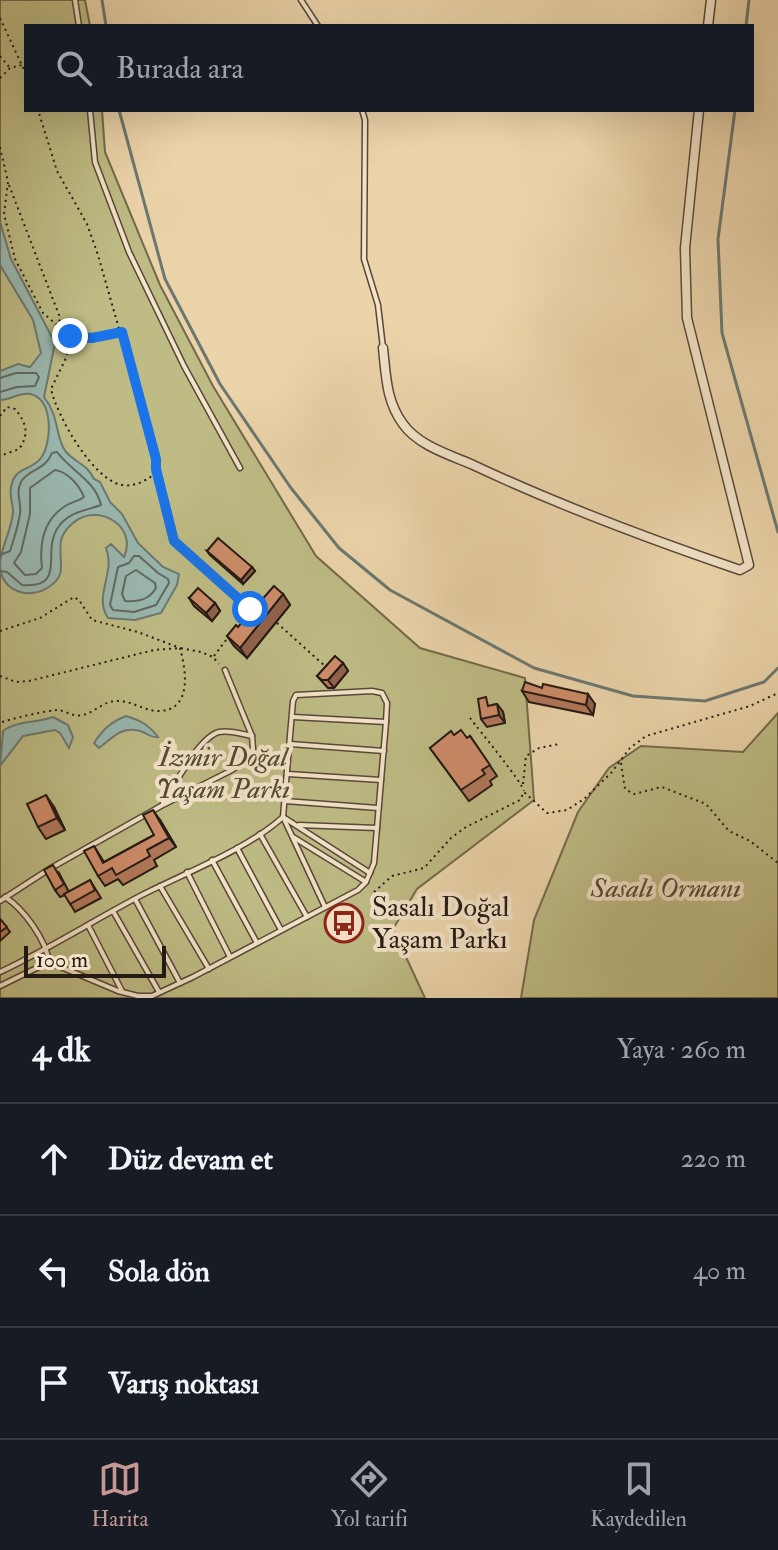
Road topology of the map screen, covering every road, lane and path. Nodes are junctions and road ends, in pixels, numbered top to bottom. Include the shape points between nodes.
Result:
1 (75, 0) edge
2 (301, 0) edge
3 (711, 0) edge
4 (0, 18) edge
5 (79, 24) edge
6 (317, 24) edge
7 (708, 24) edge
8 (0, 56) edge
9 (22, 65) junction
10 (10, 68) junction
11 (24, 70) edge
12 (0, 78) edge
13 (39, 112) edge
14 (90, 112) edge
15 (363, 112) edge
16 (699, 112) edge
17 (0, 147) edge
18 (8, 182) junction
19 (60, 326) junction
20 (122, 332) junction
21 (70, 336) junction
22 (383, 348) joint
23 (0, 416) edge
24 (0, 456) edge
25 (240, 468) dead end
26 (156, 469) junction
27 (250, 609) junction
28 (258, 611) edge
29 (276, 622) dead end
30 (0, 631) edge
31 (180, 648) junction
32 (213, 657) junction
33 (225, 670) joint
34 (332, 674) edge
35 (0, 676) edge
36 (778, 693) edge
37 (293, 717) junction
38 (470, 718) dead end
39 (386, 722) junction
40 (0, 723) edge
41 (252, 736) junction
42 (290, 744) junction
43 (559, 744) dead end
44 (384, 751) junction
45 (621, 760) junction
46 (288, 774) junction
47 (381, 780) junction
48 (523, 785) junction
49 (524, 792) junction
50 (285, 801) junction
51 (161, 806) junction
52 (378, 808) junction
53 (283, 817) junction
54 (298, 825) junction
55 (377, 828) junction
56 (260, 834) junction
57 (293, 837) junction
58 (237, 847) junction
59 (212, 860) junction
60 (778, 863) edge
61 (187, 872) junction
62 (370, 873) junction
63 (366, 882) junction
64 (160, 886) junction
65 (374, 892) dead end
66 (5, 897) junction
67 (135, 899) junction
68 (0, 901) edge
69 (325, 907) junction
70 (113, 910) junction
71 (307, 917) junction
72 (88, 925) junction
73 (281, 930) junction
74 (257, 943) junction
75 (47, 950) junction
76 (230, 957) junction
77 (49, 962) junction
78 (209, 969) junction
79 (0, 972) edge
80 (180, 983) junction
81 (0, 986) edge
82 (123, 992) junction
83 (159, 992) junction

1 - 5 lane
2 - 6 lane
3 - 7 street
4 - 9 path
8 - 10 path
9 - 10 path
9 - 11 path
10 - 12 path
13 - 20 path via 57,171 91,236
14 - 25 lane via 95,162 129,252
15 - 22 lane via 364,259 378,305
16 - 22 street via 685,248 687,318 749,565 740,570 658,542 514,485 421,441 390,403
17 - 18 path
18 - 19 path
18 - 19 path via 4,214 15,259 43,313
19 - 21 path
20 - 21 path
20 - 26 path
21 - 26 path via 51,389 71,438 110,480 123,485 141,484
23 - 24 path via 7,407 15,409 26,424 26,434 19,449
26 - 27 path via 174,541
27 - 28 path
27 - 32 path
29 - 34 path
30 - 31 path via 49,614 74,597 92,620
31 - 32 path
31 - 35 path via 29,681
31 - 40 path via 185,692 167,709 111,701 82,715 55,709
32 - 33 path
33 - 41 lane
36 - 45 path via 646,736
37 - 39 lane
37 - 39 lane via 296,695 372,691 382,693 387,703
37 - 42 lane
38 - 48 path
39 - 44 lane
41 - 51 lane via 253,749 232,770
41 - 51 lane via 210,736
42 - 44 lane
42 - 46 lane
43 - 48 path via 526,756
44 - 47 lane
45 - 49 path via 567,810 547,813
45 - 60 path via 625,789 634,794 662,787 706,804 729,831
46 - 47 lane
46 - 50 lane
47 - 52 lane
48 - 49 path
49 - 65 path via 520,800 451,838 424,868 392,876
50 - 52 lane
50 - 53 lane
51 - 66 lane
52 - 55 lane
53 - 54 lane
53 - 56 lane
53 - 57 lane
54 - 55 lane
54 - 62 lane
55 - 62 lane
56 - 58 lane
56 - 71 lane
57 - 63 lane
57 - 69 lane
58 - 59 lane
58 - 73 lane
59 - 61 lane
59 - 74 lane
61 - 64 lane
61 - 76 lane
62 - 63 lane
63 - 69 lane
64 - 67 lane
64 - 78 lane
66 - 68 lane
66 - 75 lane
67 - 70 lane
67 - 80 lane
69 - 71 lane
70 - 72 lane
70 - 83 lane
71 - 73 lane
72 - 75 lane
72 - 82 lane
73 - 74 lane
74 - 76 lane
75 - 77 lane
75 - 79 lane
76 - 78 lane
77 - 81 lane
77 - 82 lane
78 - 80 lane
80 - 83 lane
82 - 83 lane

